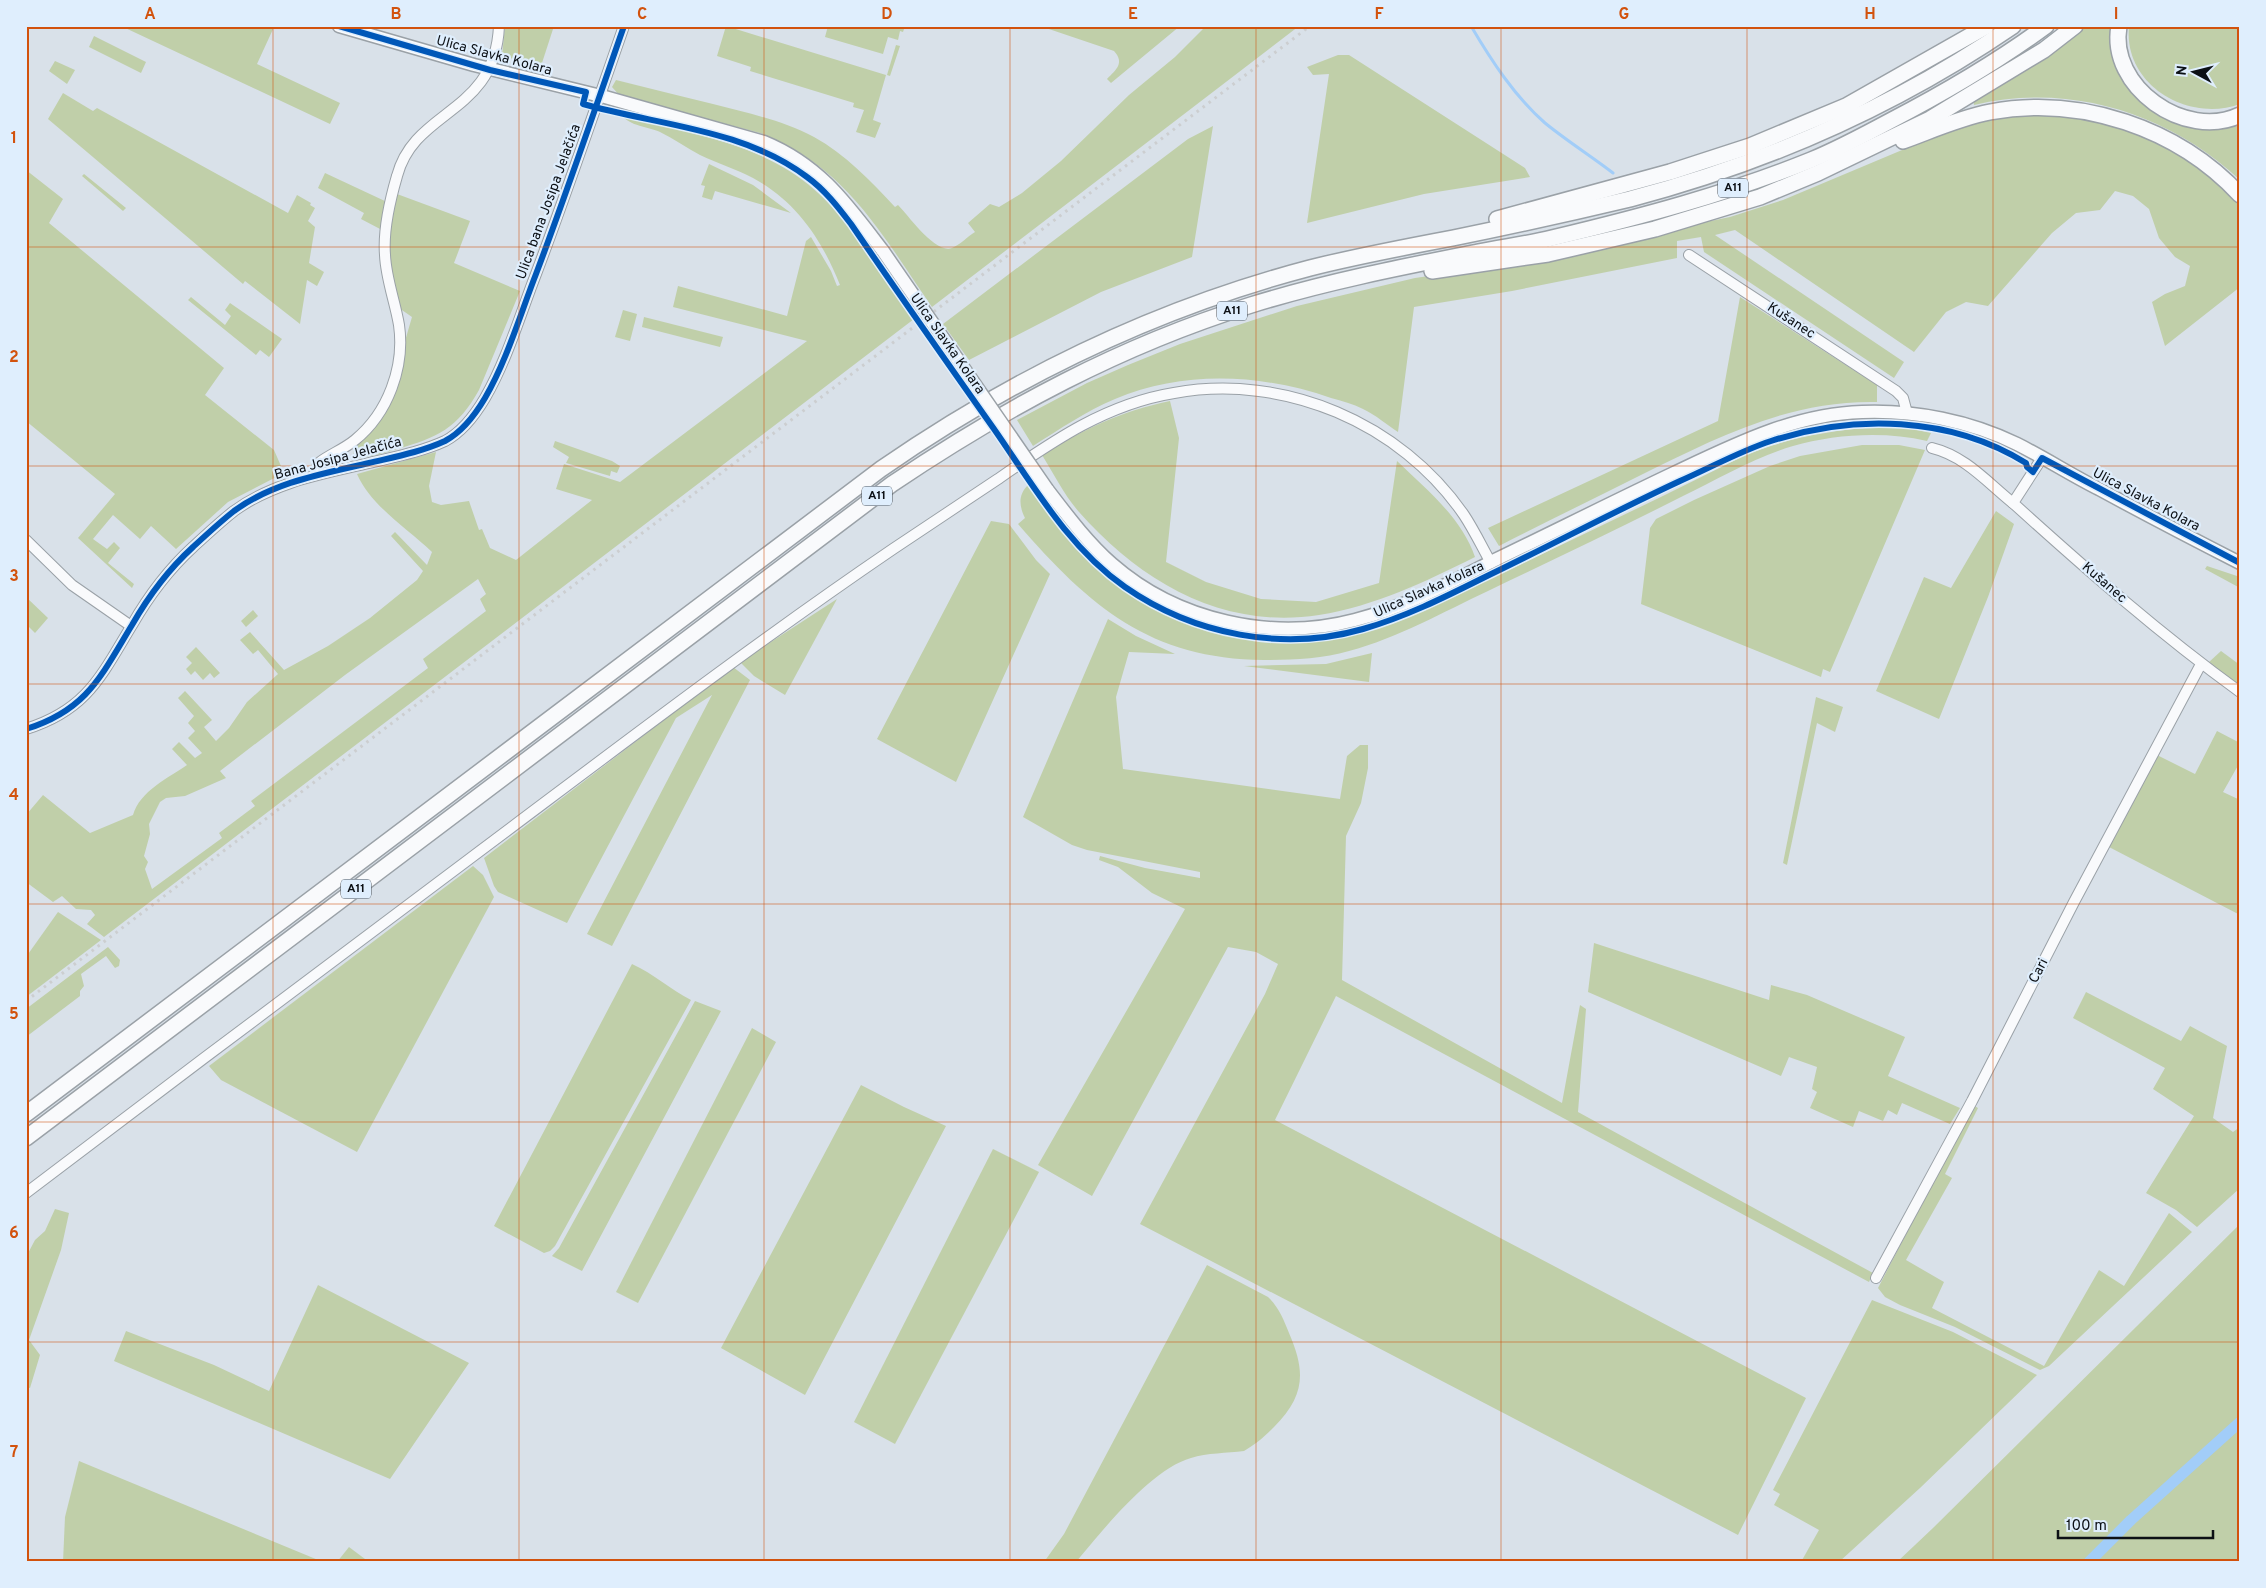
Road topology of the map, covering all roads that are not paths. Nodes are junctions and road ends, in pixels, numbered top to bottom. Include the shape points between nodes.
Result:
1 (339, 26) edge
2 (499, 26) edge
3 (624, 26) edge
4 (1969, 26) edge
5 (1987, 26) edge
6 (2013, 26) edge
7 (2046, 26) edge
8 (2075, 26) edge
9 (2119, 26) edge
10 (490, 70) junction
11 (1890, 80) junction
12 (601, 96) junction
13 (2240, 115) edge
14 (1818, 173) junction
15 (2240, 195) edge
16 (1453, 238) junction
17 (1689, 254) dead end
18 (1388, 270) junction
19 (492, 384) joint
20 (1907, 413) junction
21 (1932, 448) dead end
22 (2042, 458) junction
23 (315, 475) junction
24 (2013, 503) junction
25 (26, 540) edge
26 (1491, 562) junction
27 (2240, 563) edge
28 (131, 626) junction
29 (2201, 664) junction
30 (2240, 692) edge
31 (26, 729) edge
32 (26, 1114) edge
33 (26, 1138) edge
34 (26, 1193) edge
35 (1876, 1278) dead end

1 - 10 main road, Ulica Slavka Kolara
2 - 10 street
3 - 12 street, Ulica bana Josipa Jelačića
4 - 11 highway via 1915,59
5 - 11 highway
6 - 16 highway, A11 via 1904,92 1846,122 1756,160 1675,188
7 - 18 highway, A11 via 1982,70 1813,159 1697,201 1566,234
8 - 14 highway via 2044,50 1930,119
9 - 13 highway via 2119,48 2126,72 2139,90 2154,102 2189,119 2213,121
10 - 12 main road, Ulica Slavka Kolara
10 - 23 street via 471,95 417,139 402,160 384,246 387,277 399,325 400,354 396,376 371,425 320,462
11 - 16 highway via 1846,106 1750,146 1670,172 1467,226
12 - 19 street, Ulica bana Josipa Jelačića
12 - 26 main road, Ulica Slavka Kolara, bridge via 730,131 781,149 830,184 883,251 1047,489 1092,545 1132,580 1170,602 1241,625 1302,628 1354,620 1408,602
14 - 15 highway via 1831,173 1960,120 2014,109 2070,109 2122,121 2170,140 2213,168
14 - 18 highway via 1760,197 1655,230 1548,254 1420,272
16 - 32 highway, A11 via 1311,268 1158,317 1072,354 996,395 881,469
17 - 20 street, Kušanec via 1896,391 1903,398
18 - 33 highway, A11 via 1308,289 1168,333 1082,371 938,453 799,554
19 - 23 street, Bana Josipa Jelačića via 468,422 444,441 397,456
20 - 22 main road, Ulica Slavka Kolara via 1967,425
20 - 26 main road, Ulica Slavka Kolara via 1824,415 1762,433
21 - 24 street, Kušanec via 1963,460
22 - 24 street
22 - 27 main road, Ulica Slavka Kolara
23 - 28 street, Bana Josipa Jelačića via 278,487 234,511 177,563
24 - 29 street, Kušanec
25 - 28 street via 72,585
26 - 34 street via 1464,516 1404,450 1372,429 1325,407 1271,393 1226,389 1180,391 1115,408 1038,451 733,660
28 - 31 street, Bana Josipa Jelačića via 109,665 82,698 56,719
29 - 30 street, Kušanec
29 - 35 street, Cari

